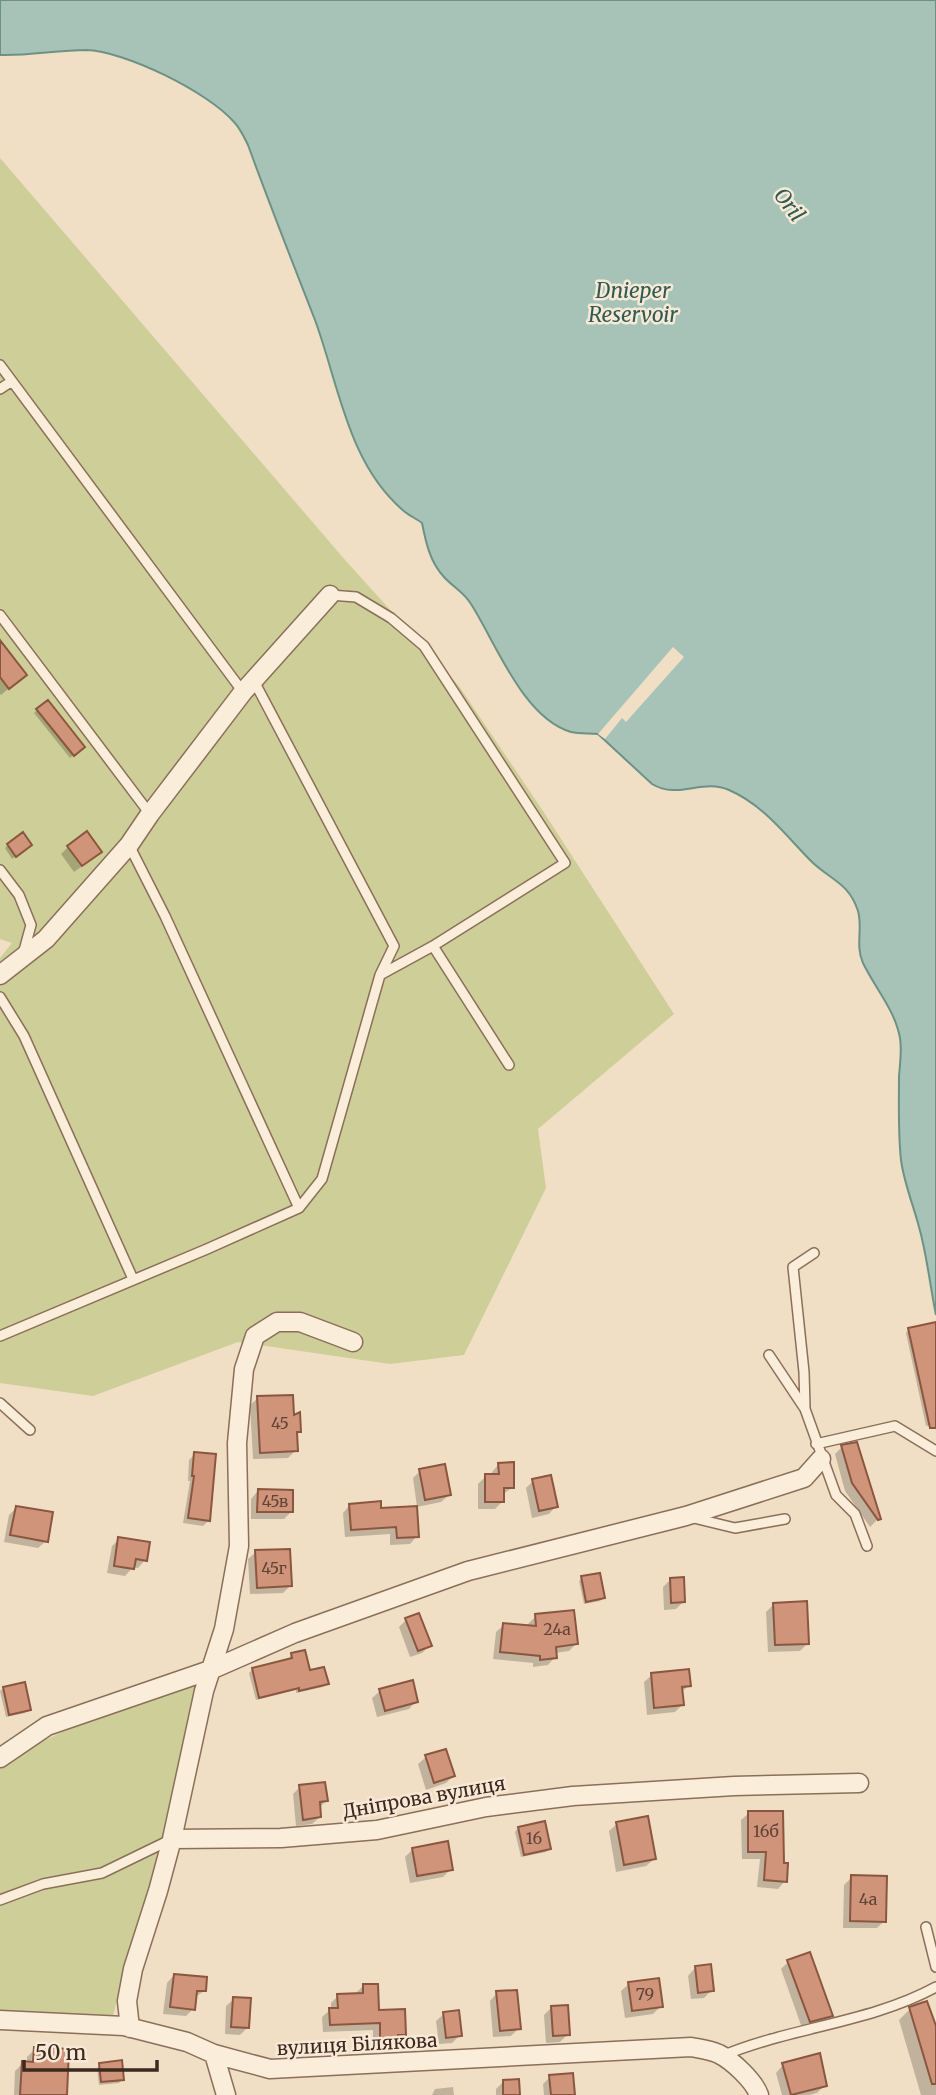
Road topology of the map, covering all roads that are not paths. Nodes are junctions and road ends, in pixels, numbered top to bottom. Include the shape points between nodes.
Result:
1 (0, 365) edge
2 (12, 381) junction
3 (0, 389) edge
4 (330, 595) joint
5 (0, 615) edge
6 (248, 686) junction
7 (150, 814) junction
8 (129, 845) junction
9 (0, 870) edge
10 (433, 946) junction
11 (22, 955) junction
12 (0, 975) edge
13 (380, 975) junction
14 (0, 997) edge
15 (509, 1065) dead end
16 (299, 1208) junction
17 (814, 1253) dead end
18 (133, 1279) junction
19 (0, 1336) edge
20 (353, 1342) dead end
21 (769, 1355) dead end
22 (0, 1403) edge
23 (805, 1409) junction
24 (30, 1430) dead end
25 (819, 1451) junction
26 (936, 1451) edge
27 (685, 1516) junction
28 (785, 1519) dead end
29 (867, 1546) dead end
30 (213, 1669) junction
31 (0, 1758) edge
32 (859, 1783) dead end
33 (172, 1839) junction
34 (0, 1900) edge
35 (926, 1927) dead end
36 (936, 1967) edge
37 (936, 1987) edge
38 (0, 2020) edge
39 (130, 2028) junction
40 (214, 2054) junction
41 (722, 2056) junction
42 (226, 2095) edge
43 (759, 2095) edge

1 - 2 lane
2 - 3 lane
2 - 6 lane
4 - 6 street
4 - 10 lane via 356,597 424,646 565,863
5 - 7 lane
6 - 7 street
6 - 13 lane via 394,947
7 - 8 street
8 - 11 street via 46,939
8 - 16 lane
9 - 11 lane via 19,895 30,925
10 - 13 lane
10 - 15 lane
11 - 12 street
13 - 16 lane via 322,1179
14 - 18 lane via 24,1036
16 - 18 lane
17 - 23 lane via 793,1267
18 - 19 lane
20 - 30 street via 300,1322 276,1322 255,1336 244,1369 237,1443 239,1546
21 - 23 lane
22 - 24 lane
23 - 25 lane
25 - 26 lane via 895,1426
25 - 27 street via 804,1478
25 - 29 lane via 836,1495 855,1514
27 - 28 lane via 735,1528
27 - 30 street via 468,1571 295,1633
30 - 31 street via 47,1726
30 - 33 street via 204,1691
32 - 33 street, Дніпрова вулиця via 573,1796 486,1807 377,1830 281,1838
33 - 34 lane via 102,1873 43,1884
33 - 39 street via 133,1969 127,2001
35 - 36 lane
37 - 41 lane via 856,2017 767,2039
38 - 39 street, вулиця Білякова
39 - 40 street, вулиця Білякова
40 - 41 street, вулиця Білякова via 270,2070 691,2047
40 - 42 street
41 - 43 street

